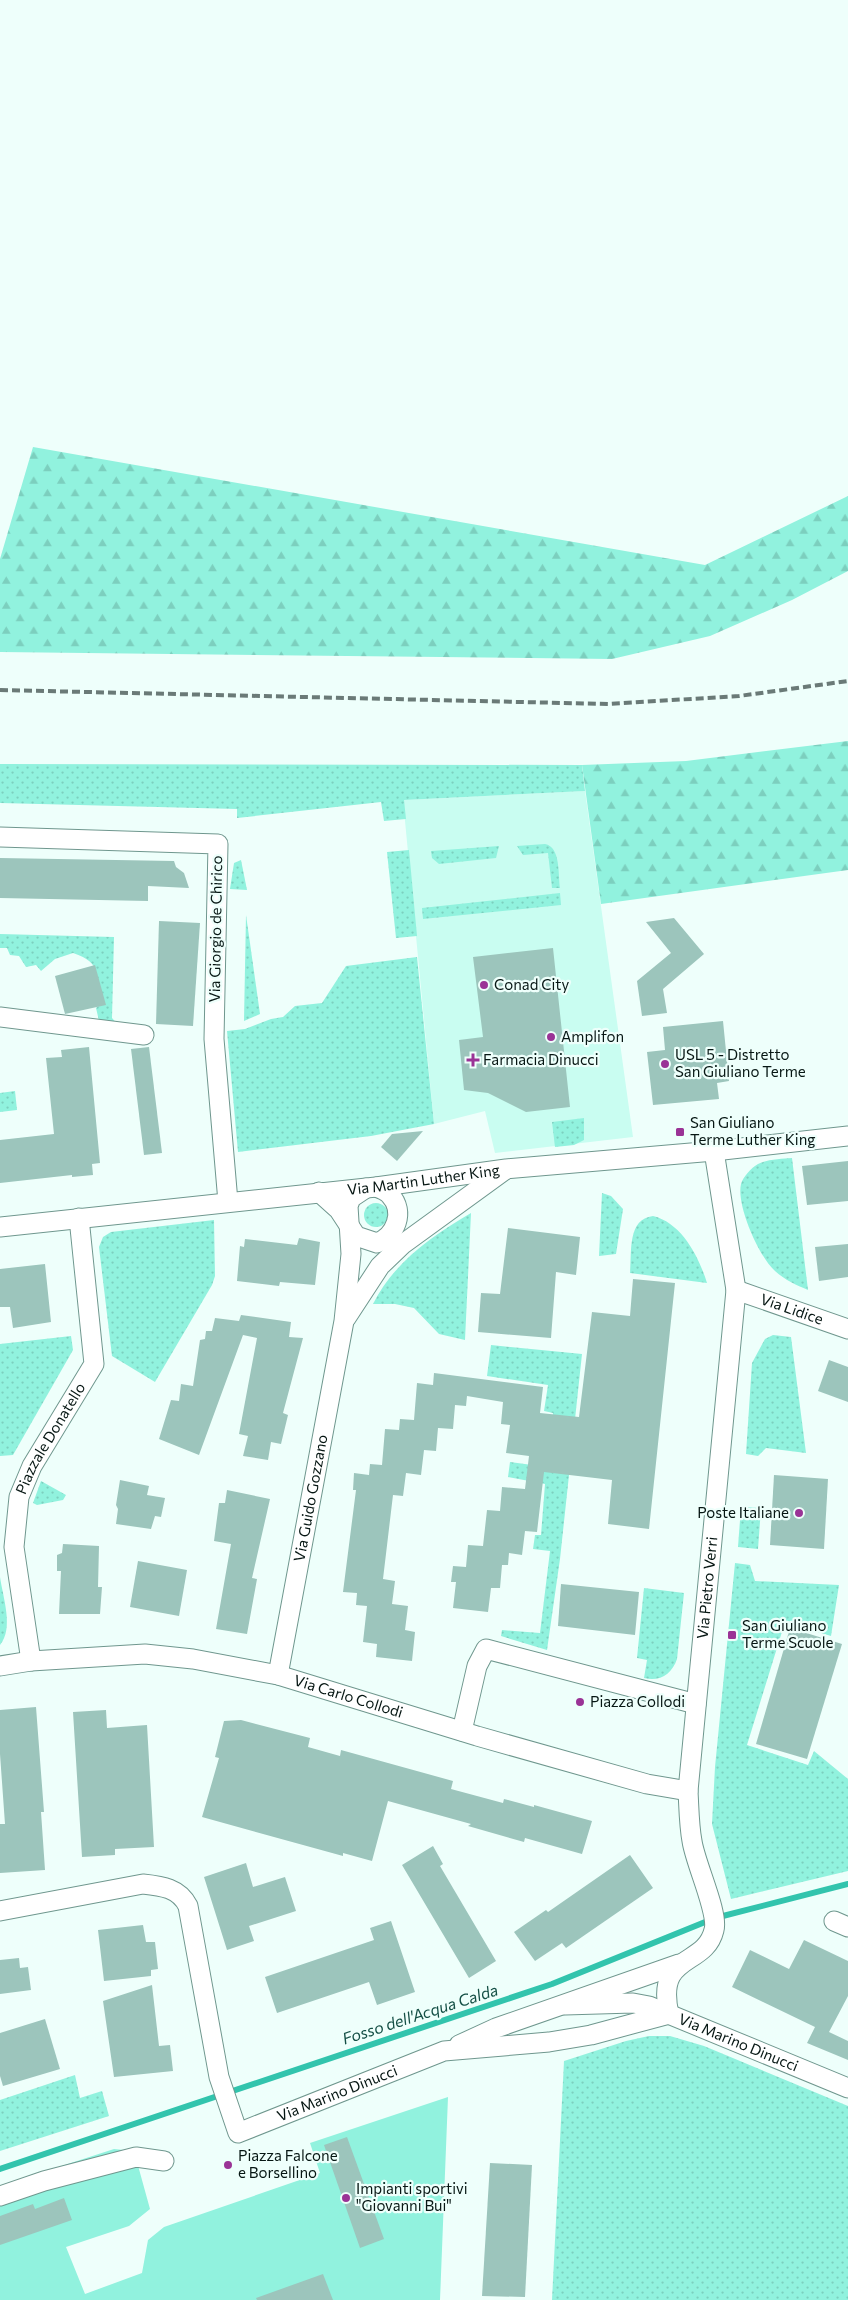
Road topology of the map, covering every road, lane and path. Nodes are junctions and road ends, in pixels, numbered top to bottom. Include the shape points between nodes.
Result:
1 (0, 837) edge
2 (0, 1017) edge
3 (144, 1036) dead end
4 (848, 1136) edge
5 (714, 1151) junction
6 (506, 1169) junction
7 (371, 1187) junction
8 (319, 1192) junction
9 (228, 1202) junction
10 (79, 1218) junction
11 (349, 1225) junction
12 (0, 1227) edge
13 (388, 1238) junction
14 (380, 1266) junction
15 (736, 1290) junction
16 (344, 1321) junction
17 (848, 1329) edge
18 (30, 1660) junction
19 (0, 1666) edge
20 (278, 1675) junction
21 (696, 1704) junction
22 (462, 1732) junction
23 (688, 1791) junction
24 (0, 1911) edge
25 (679, 1964) junction
26 (565, 2005) junction
27 (670, 2014) junction
28 (444, 2051) junction
29 (848, 2088) edge
30 (164, 2162) dead end
31 (0, 2196) edge

1 - 9 street, Via Giorgio de Chirico via 218,844 214,1040
2 - 3 street
4 - 5 street, Via Martin Luther King
5 - 6 street, Via Martin Luther King
5 - 15 street, Via Pietro Verri
6 - 7 street, Via Martin Luther King
6 - 14 street, Via Guido Gozzano via 423,1228
7 - 8 street, Via Martin Luther King
7 - 11 street, Via Guido Gozzano via 351,1198 347,1213
7 - 13 street, Via Guido Gozzano via 391,1196 397,1208 396,1226
8 - 9 street, Via Martin Luther King
8 - 11 street via 339,1210
9 - 10 street, Via Martin Luther King
10 - 12 street, Via Martin Luther King
10 - 18 street, Piazzale Donatello via 94,1364 32,1466 19,1497 14,1546
11 - 13 street via 356,1236 370,1242
11 - 16 street, Via Guido Gozzano via 351,1254
13 - 14 street, Via Guido Gozzano
14 - 16 street, Via Guido Gozzano
15 - 17 street, Via Lidice
15 - 21 street, Via Pietro Verri
16 - 20 street, Via Guido Gozzano
18 - 19 street, Via Carlo Collodi
18 - 20 street, Via Carlo Collodi via 145,1654 193,1659
20 - 22 street, Via Carlo Collodi
21 - 22 street via 486,1649 477,1666
21 - 23 street, Via Pietro Verri
22 - 23 street, Via Carlo Collodi via 647,1784
23 - 25 street, Via Pietro Verri via 692,1840 715,1918 714,1930 707,1942 695,1956
24 - 28 street, Via Marino Dinucci via 144,1884 162,1886 183,1896 188,1906 218,2077 238,2133
25 - 26 street
25 - 27 street via 666,1992
26 - 27 street via 633,2003
26 - 28 street via 496,2028
27 - 28 street, Via Marino Dinucci via 549,2042
27 - 29 street, Via Marino Dinucci
30 - 31 street via 136,2157

